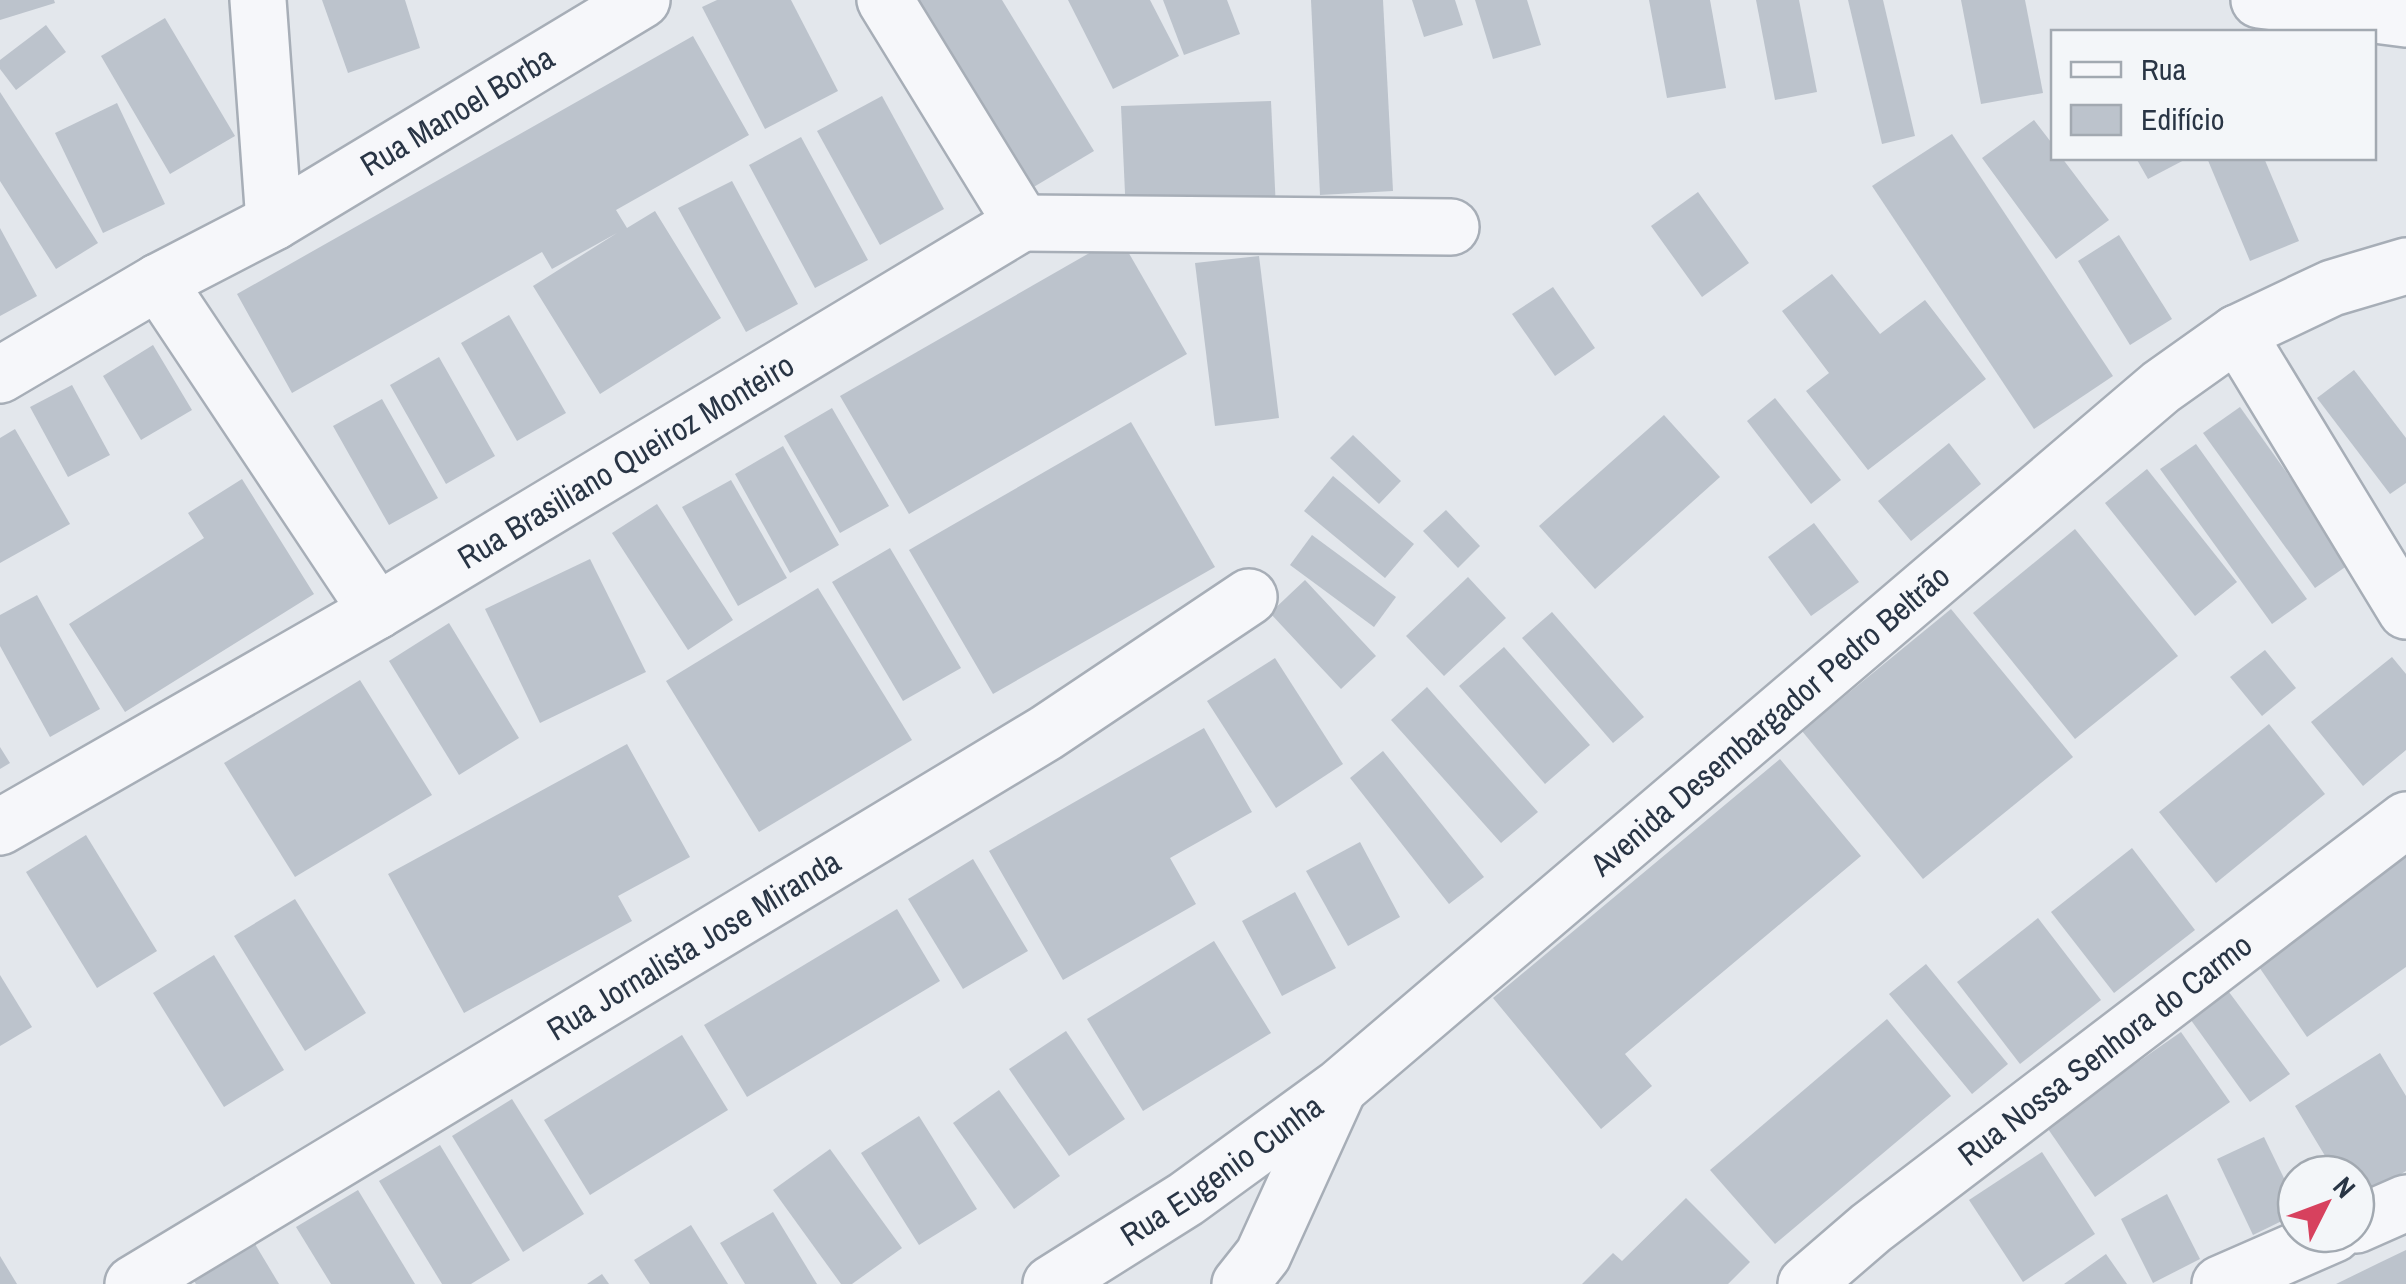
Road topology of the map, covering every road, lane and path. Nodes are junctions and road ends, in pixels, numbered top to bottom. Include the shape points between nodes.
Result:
1 (258, 0) edge
2 (642, 0) edge
3 (885, 0) edge
4 (2258, 0) edge
5 (2406, 20) edge
6 (274, 222) junction
7 (1022, 223) junction
8 (1451, 227) dead end
9 (2406, 266) edge
10 (158, 282) junction
11 (2238, 333) junction
12 (0, 375) edge
13 (1249, 597) dead end
14 (377, 611) junction
15 (2406, 611) edge
16 (2406, 820) edge
17 (0, 827) edge
18 (1340, 1087) junction
19 (2406, 1203) edge
20 (2376, 1216) edge
21 (2288, 1254) edge
22 (135, 1283) edge
23 (1051, 1284) edge
24 (1240, 1284) edge
25 (1806, 1284) edge
26 (2220, 1284) edge

1 - 6 street
2 - 6 street, Rua Manoel Borba
3 - 7 street
4 - 5 street
6 - 10 street, Rua Manoel Borba
7 - 8 street
7 - 14 street, Rua Brasiliano Queiroz Monteiro
9 - 11 street, Avenida Desembargador Pedro Beltrão via 2332,288
10 - 12 street, Rua Manoel Borba
10 - 14 street
11 - 15 street
11 - 18 street, Avenida Desembargador Pedro Beltrão via 2146,400
13 - 22 street, Rua Jornalista Jose Miranda via 1046,733
14 - 17 street, Rua Brasiliano Queiroz Monteiro
16 - 25 street, Rua Nossa Senhora do Carmo
18 - 23 street, Rua Eugenio Cunha via 1186,1199
18 - 24 street, Avenida Desembargador Pedro Beltrão via 1263,1255
19 - 20 street
21 - 26 street

